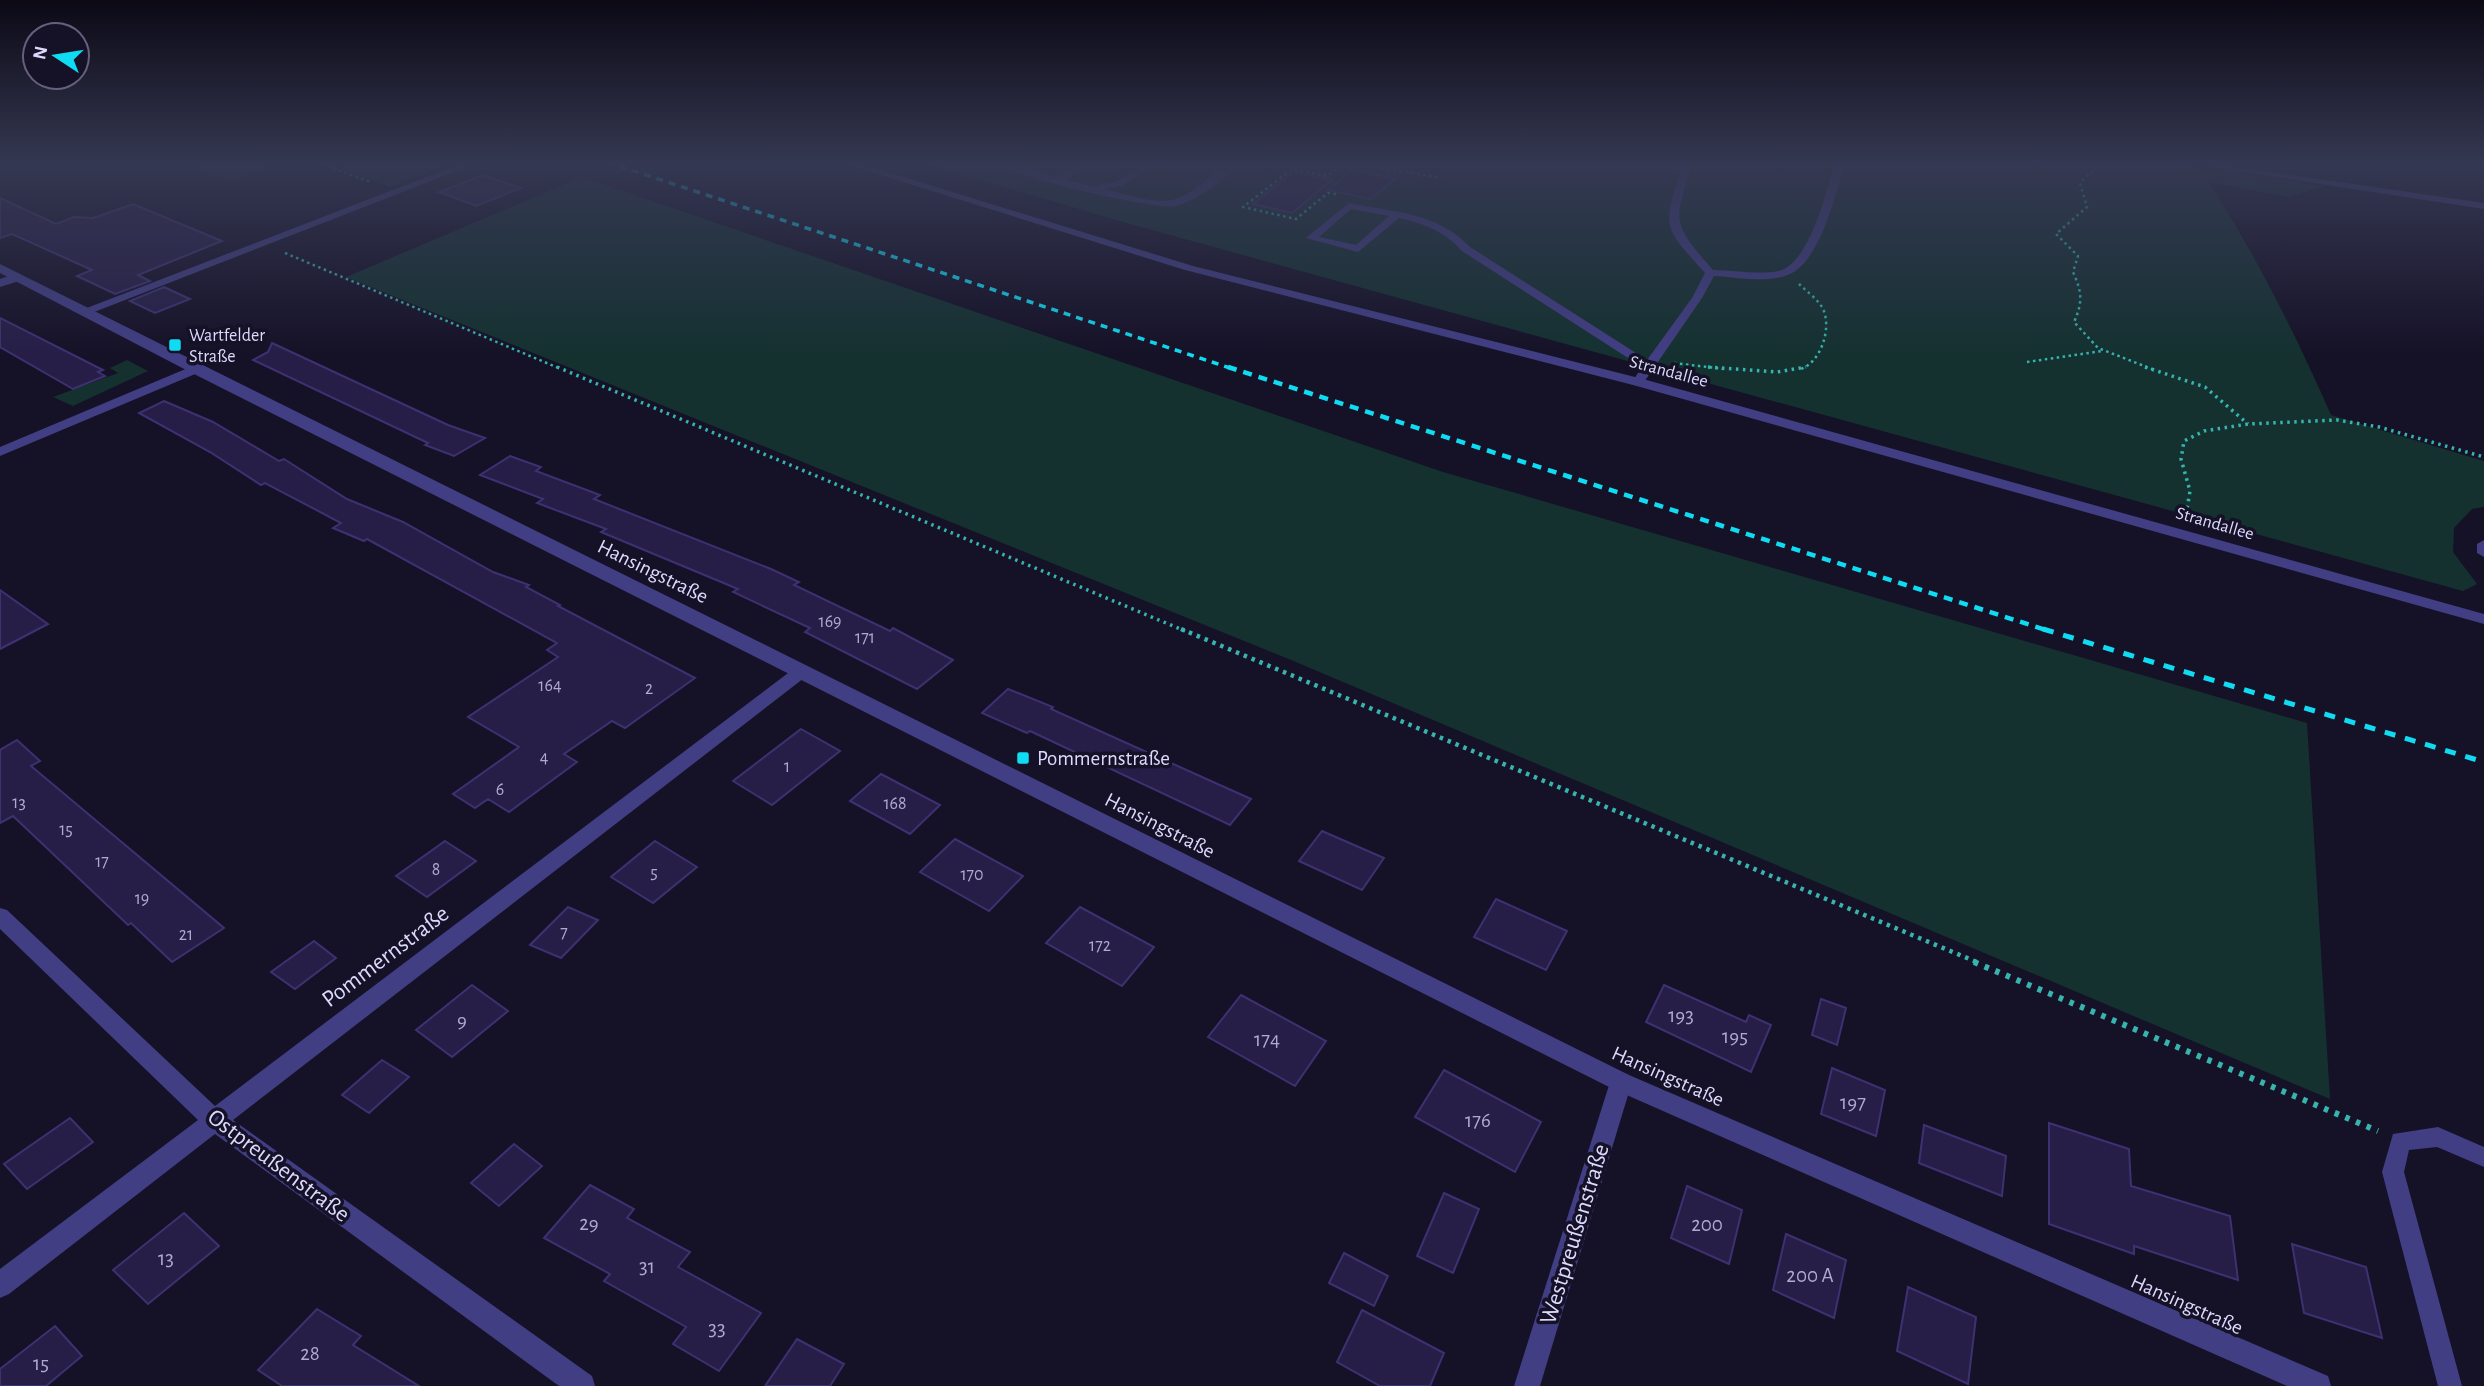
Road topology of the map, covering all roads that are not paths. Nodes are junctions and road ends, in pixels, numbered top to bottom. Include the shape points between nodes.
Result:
1 (310, 227) edge
2 (1055, 227) edge
3 (1324, 227) edge
4 (1383, 227) edge
5 (1433, 227) edge
6 (1672, 227) edge
7 (1817, 227) edge
8 (0, 268) edge
9 (1710, 273) junction
10 (18, 277) junction
11 (0, 283) edge
12 (85, 311) junction
13 (1649, 364) junction
14 (195, 369) junction
15 (1638, 382) junction
16 (0, 452) edge
17 (2484, 544) edge
18 (2484, 553) edge
19 (2484, 619) edge
20 (802, 671) junction
21 (0, 916) edge
22 (1621, 1082) junction
23 (214, 1120) junction
24 (2484, 1157) edge
25 (0, 1285) edge
26 (582, 1386) edge
27 (1527, 1386) edge
28 (2318, 1386) edge
29 (2450, 1386) edge

1 - 12 street
2 - 15 street, Strandallee via 1189,268
3 - 4 lane via 1311,238 1358,249
5 - 13 lane via 1448,231 1466,249
6 - 9 lane
7 - 9 lane via 1807,253 1797,267 1784,273
8 - 10 street, Hansingstraße
9 - 13 lane
10 - 11 street
10 - 12 street, Hansingstraße
12 - 14 street, Hansingstraße
13 - 15 lane
14 - 16 street
14 - 20 street, Hansingstraße
15 - 19 street, Strandallee
17 - 18 lane
20 - 22 street, Hansingstraße
20 - 23 street, Pommernstraße
21 - 23 street, Ostpreußenstraße
22 - 27 street, Westpreußenstraße
22 - 28 street, Hansingstraße
23 - 25 street, Pommernstraße
23 - 26 street, Ostpreußenstraße
24 - 29 lane via 2438,1138 2401,1141 2393,1172

